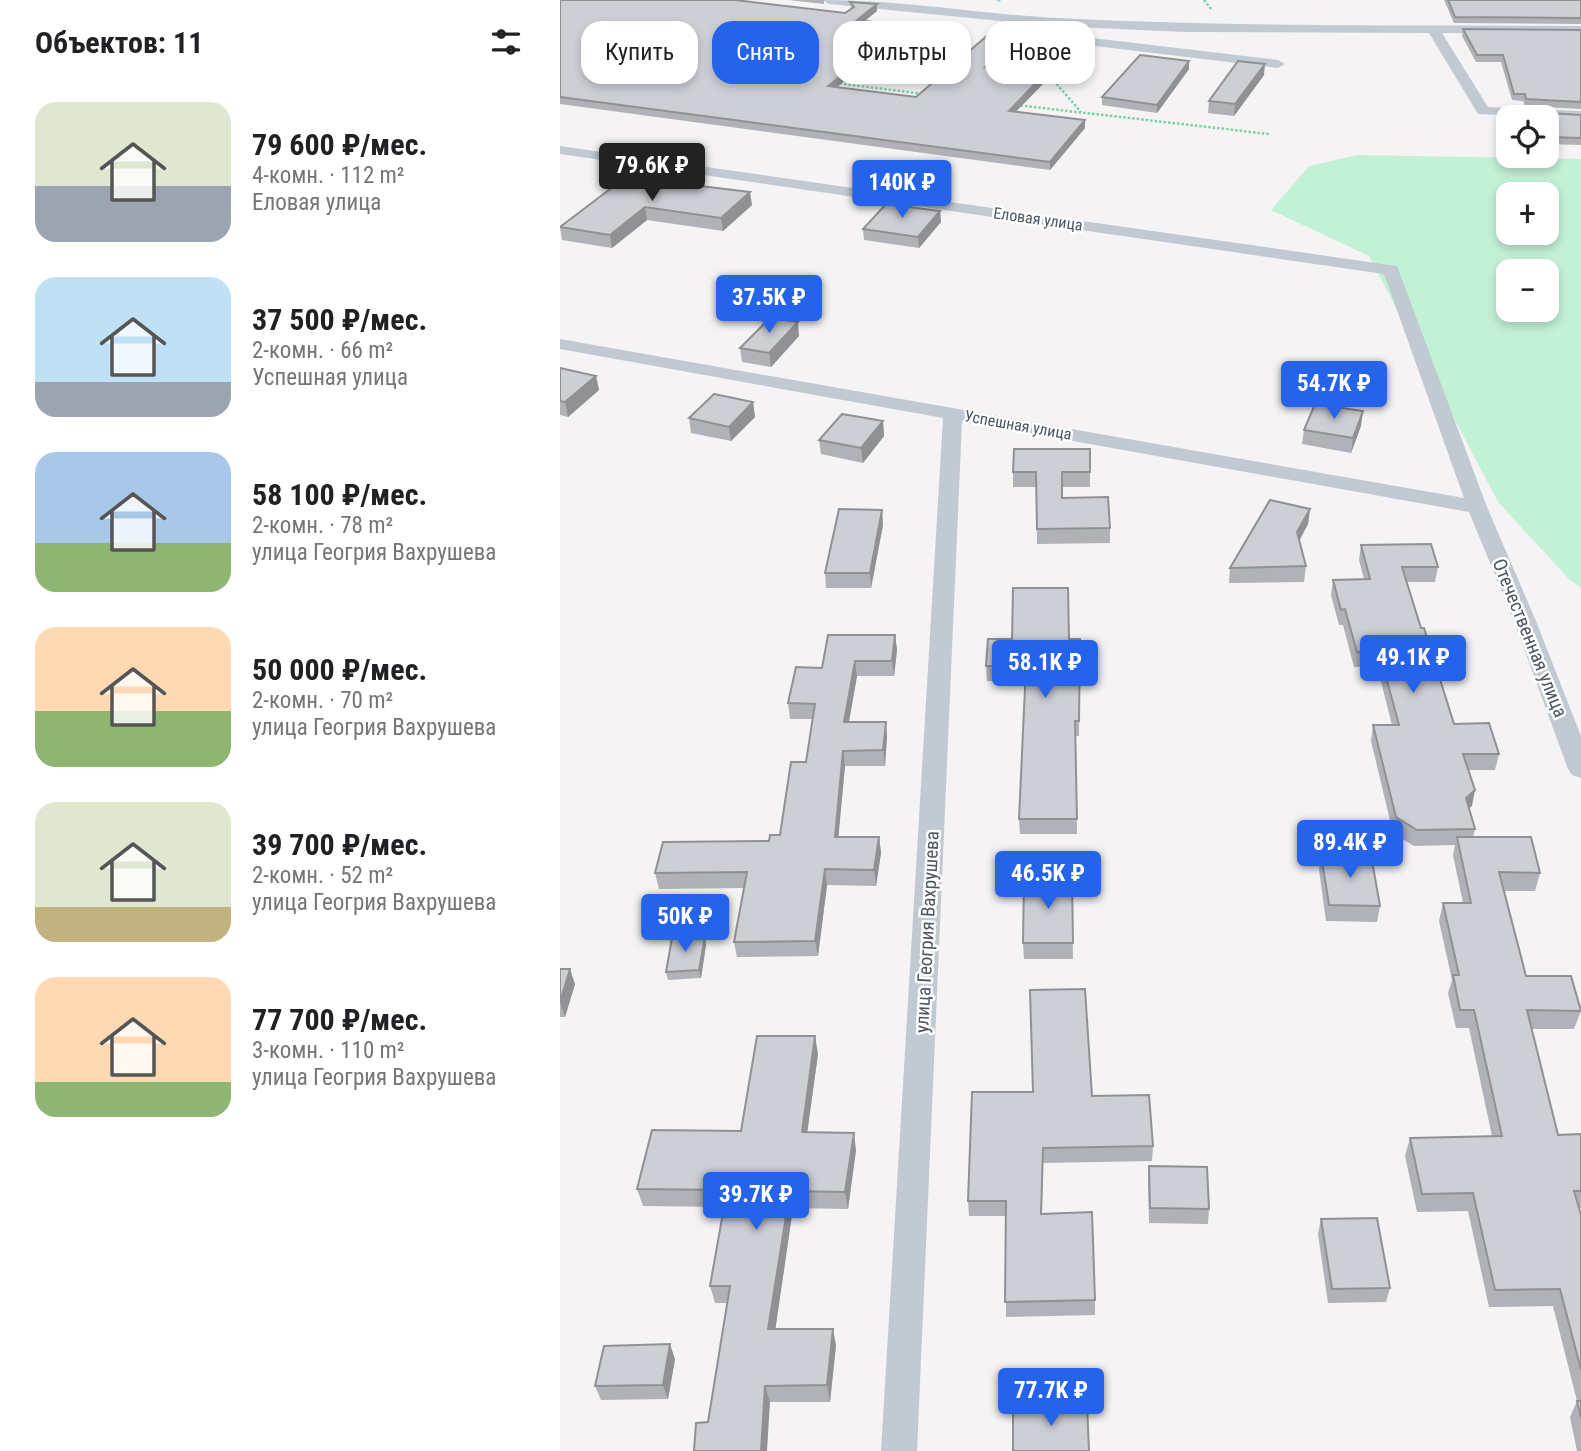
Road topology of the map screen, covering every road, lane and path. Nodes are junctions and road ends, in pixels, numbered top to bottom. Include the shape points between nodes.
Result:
1 (829, 0) edge
2 (817, 10) edge
3 (983, 16) junction
4 (1433, 29) junction
5 (1581, 30) edge
6 (1095, 43) edge
7 (1278, 64) dead end
8 (842, 84) edge
9 (1056, 84) edge
10 (930, 95) edge
11 (1013, 105) edge
12 (1082, 114) junction
13 (1581, 115) edge
14 (1269, 134) dead end
15 (560, 150) edge
16 (1391, 270) joint
17 (560, 344) edge
18 (953, 413) junction
19 (1477, 507) junction
20 (1581, 769) edge
21 (899, 1451) edge

1 - 3 street
2 - 3 street via 968,28
3 - 4 street via 1185,28
4 - 5 street
4 - 13 street via 1483,111
6 - 7 street
8 - 10 path
9 - 12 path
11 - 12 path
12 - 14 path
15 - 16 street, Еловая улица
16 - 19 street, Отечественная улица
17 - 18 street, Успешная улица
18 - 19 street, Успешная улица
18 - 21 street, улица Геогрия Вахрушева
19 - 20 street, Отечественная улица

